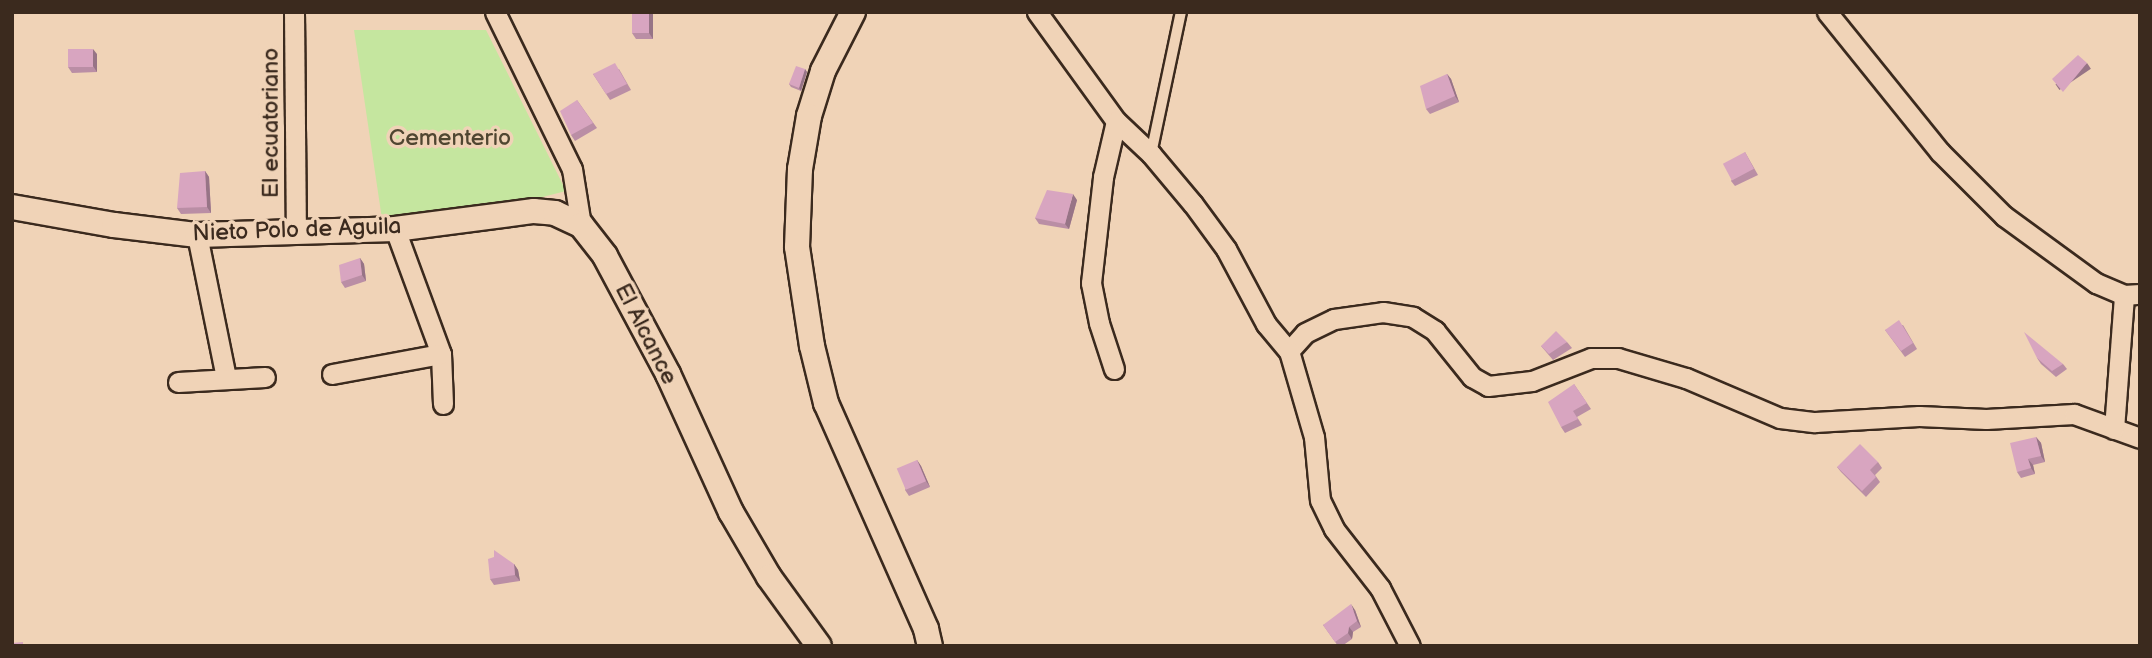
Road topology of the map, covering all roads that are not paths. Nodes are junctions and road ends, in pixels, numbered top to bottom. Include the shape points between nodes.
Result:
1 (295, 12) edge
2 (495, 12) edge
3 (853, 12) edge
4 (1037, 12) edge
5 (1181, 12) edge
6 (1827, 12) edge
7 (1116, 121) junction
8 (1151, 154) junction
9 (12, 207) edge
10 (581, 225) junction
11 (395, 229) junction
12 (296, 233) junction
13 (197, 235) junction
14 (2132, 294) edge
15 (1289, 351) junction
16 (441, 354) junction
17 (1114, 369) dead end
18 (332, 374) dead end
19 (265, 377) dead end
20 (226, 378) junction
21 (178, 382) dead end
22 (443, 404) dead end
23 (2114, 429) junction
24 (2140, 438) edge
25 (819, 646) edge
26 (930, 646) edge
27 (1410, 646) edge

1 - 12 street, El ecuatoriano
2 - 10 street, El Alcance via 572,169
3 - 26 street via 823,71 810,116 800,169 797,247 826,403
4 - 7 street
5 - 8 lane
6 - 14 street via 1940,152 2004,216 2096,284
7 - 8 street
7 - 17 street via 1102,177 1091,283 1098,323
8 - 15 street via 1226,249 1266,324
9 - 13 street, Nieto Polo de Aguila
10 - 11 street, Nieto Polo de Aguila via 555,213 534,211
10 - 25 street, El Alcance via 605,256 668,374 731,512 769,578
11 - 12 street, Nieto Polo de Aguila
11 - 16 street
12 - 13 street, Nieto Polo de Aguila
13 - 20 street
14 - 23 street
15 - 23 street via 1305,333 1334,319 1383,312 1413,317 1435,331 1472,377 1488,386 1532,381 1591,358 1618,358 1686,378 1780,418 1815,422 2074,414
15 - 27 street via 1314,437 1320,500 1334,529 1380,588
16 - 18 street
16 - 22 street
19 - 20 street
20 - 21 street
23 - 24 street

